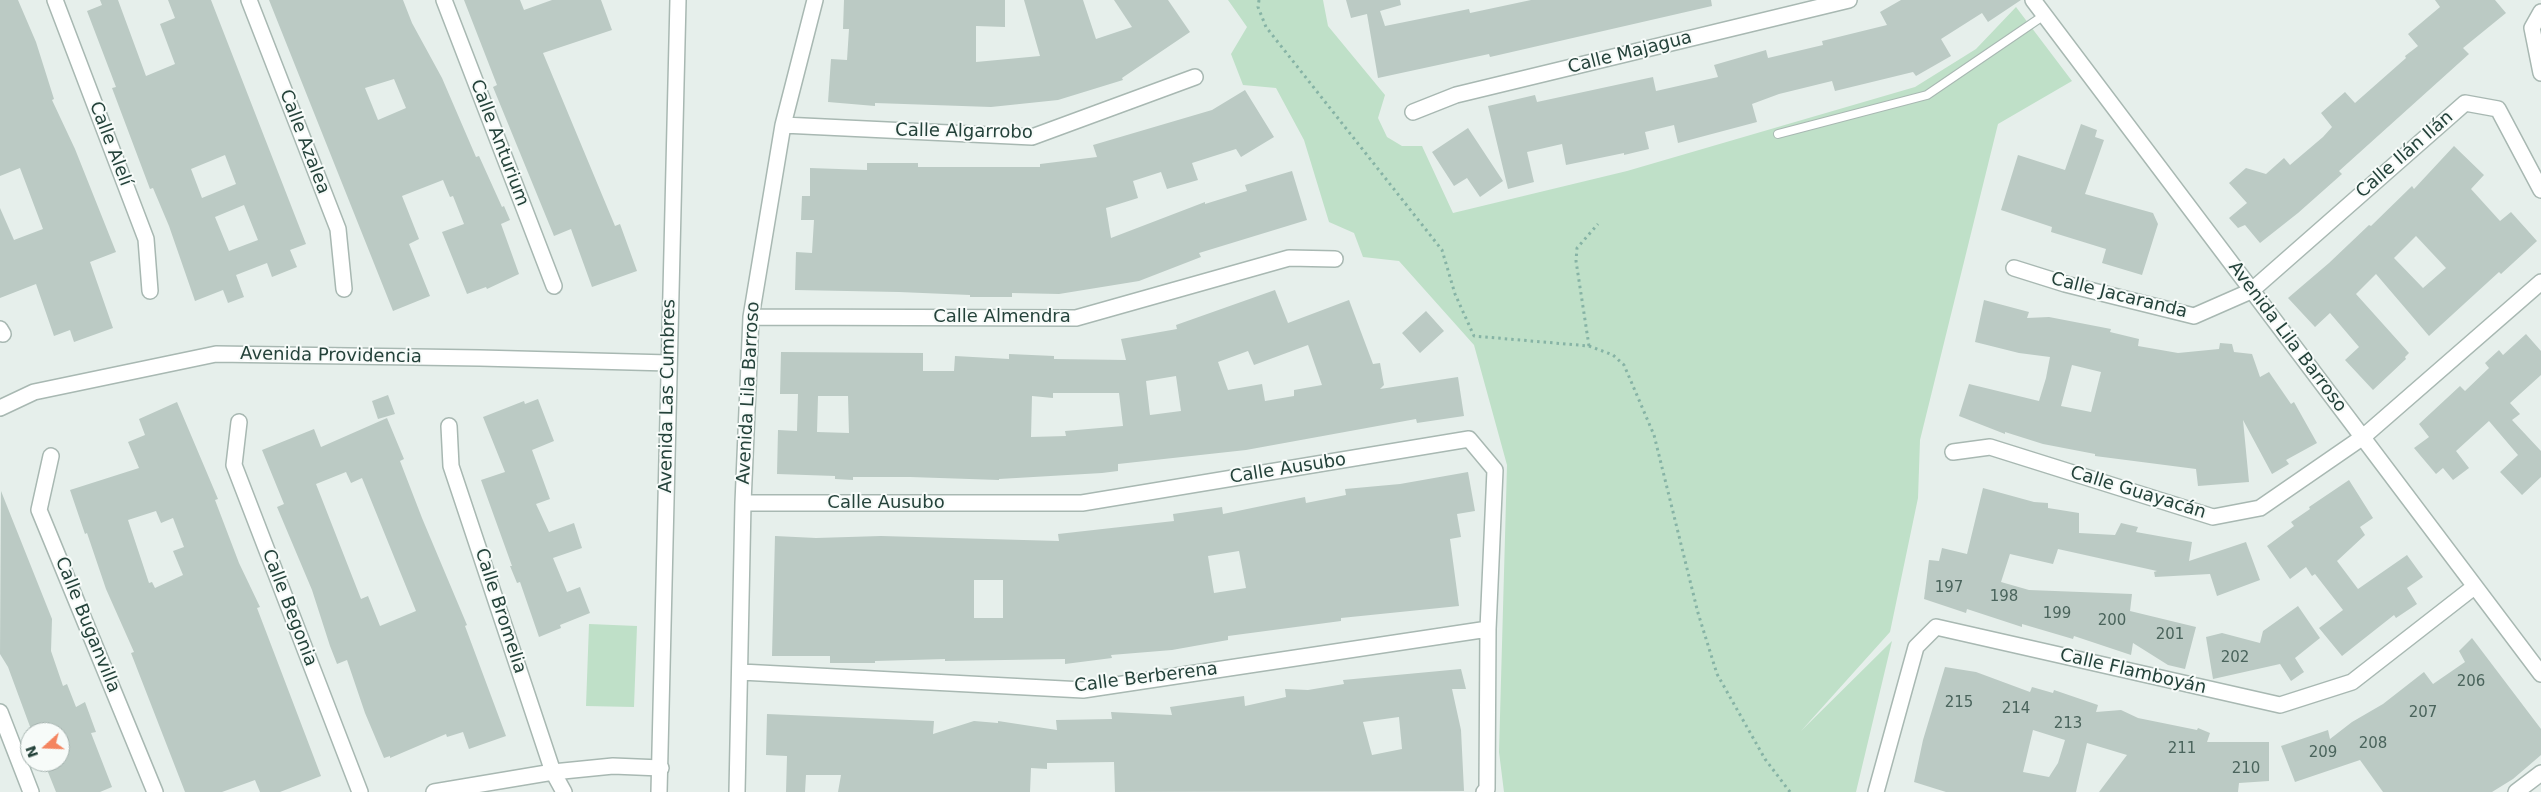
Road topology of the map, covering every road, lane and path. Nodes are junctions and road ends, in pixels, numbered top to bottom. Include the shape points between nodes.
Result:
1 (55, 0) edge
2 (250, 0) edge
3 (444, 0) edge
4 (678, 0) edge
5 (815, 0) edge
6 (1258, 0) edge
7 (1849, 0) edge
8 (2033, 0) edge
9 (2541, 12) edge
10 (2043, 16) junction
11 (2541, 73) edge
12 (1195, 77) dead end
13 (1413, 112) dead end
14 (783, 125) junction
15 (1778, 134) dead end
16 (2541, 190) edge
17 (1598, 224) dead end
18 (1335, 259) dead end
19 (2014, 268) dead end
20 (2541, 282) edge
21 (554, 286) dead end
22 (344, 288) dead end
23 (150, 291) dead end
24 (2251, 291) junction
25 (751, 317) junction
26 (1589, 346) junction
27 (669, 363) junction
28 (0, 408) edge
29 (239, 422) dead end
30 (449, 426) dead end
31 (2363, 437) junction
32 (1953, 452) dead end
33 (51, 456) dead end
34 (743, 502) junction
35 (2474, 587) junction
36 (1488, 629) junction
37 (740, 672) junction
38 (2541, 674) edge
39 (0, 712) edge
40 (5, 740) edge
41 (661, 768) junction
42 (553, 772) junction
43 (2541, 773) edge
44 (31, 792) edge
45 (155, 792) edge
46 (360, 792) edge
47 (434, 792) edge
48 (564, 792) edge
49 (659, 792) edge
50 (737, 792) edge
51 (1484, 792) edge
52 (1790, 792) edge
53 (1876, 792) edge
54 (2516, 792) edge

1 - 23 street, Calle Alelí via 146,239
2 - 22 street, Calle Azalea via 338,229
3 - 21 street, Calle Anturium
4 - 27 street, Avenida Las Cumbres
5 - 14 street, Avenida Lila Barroso
6 - 26 path via 1266,27 1442,250 1455,294 1474,336
7 - 13 street, Calle Majagua via 1456,95
8 - 10 street, Avenida Lila Barroso
9 - 11 street via 2532,28
10 - 15 lane via 1927,95
10 - 24 street, Avenida Lila Barroso
12 - 14 street, Calle Algarrobo via 1032,137
14 - 25 street, Avenida Lila Barroso
16 - 24 street, Calle Ilán Ilán via 2498,109 2464,103
17 - 26 path via 1577,248 1576,261
18 - 25 street, Calle Almendra via 1289,258 1076,318
19 - 24 street, Calle Jacaranda via 2194,316
20 - 31 street
24 - 31 street, Avenida Lila Barroso
25 - 34 street, Avenida Lila Barroso
26 - 52 path via 1612,355 1624,365 1654,435 1698,613 1717,674 1765,760
27 - 28 street, Avenida Providencia via 216,354 34,392
27 - 41 street, Avenida Las Cumbres
29 - 46 street, Calle Begonia via 234,465
30 - 42 street, Calle Bromelia via 452,466
31 - 32 street, Calle Guayacán via 2260,508 2213,516 1990,448
31 - 35 street, Avenida Lila Barroso
33 - 45 street, Calle Buganvilla via 39,510
34 - 36 street, Calle Ausubo via 1082,503 1469,439 1495,470
34 - 37 street, Avenida Lila Barroso
35 - 38 street, Avenida Lila Barroso
35 - 53 street, Calle Flamboyán via 2352,682 2280,705 1936,627 1916,648
36 - 37 street, Calle Berberena via 1083,690
36 - 51 street, Calle Ausubo via 1487,789
37 - 50 street, Avenida Lila Barroso
39 - 40 street
40 - 44 street
41 - 42 street via 613,766
41 - 49 street, Avenida Las Cumbres
42 - 47 street
42 - 48 street, Calle Bromelia
43 - 54 street

